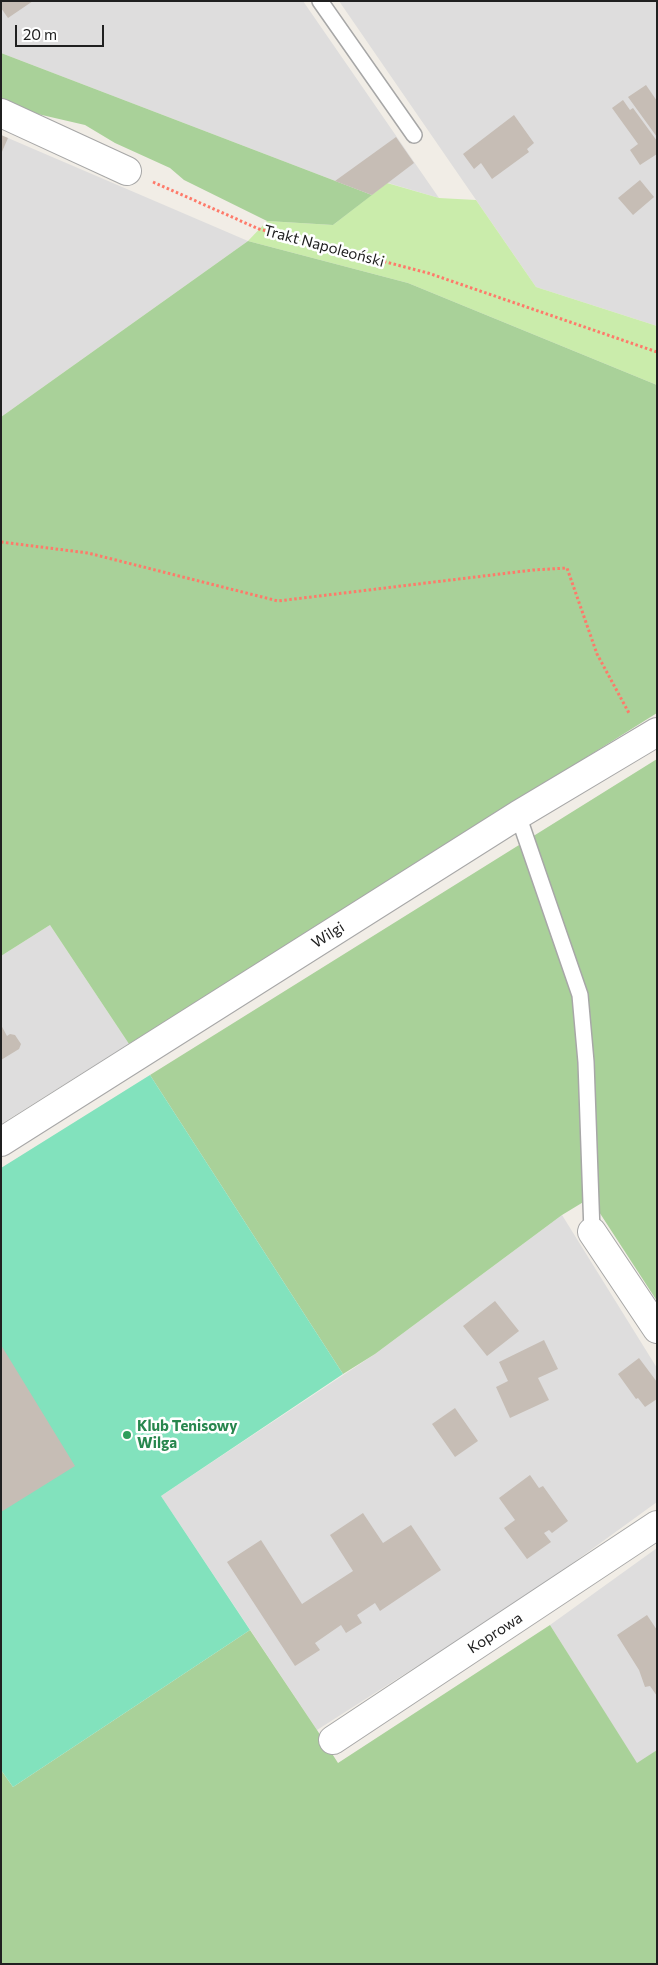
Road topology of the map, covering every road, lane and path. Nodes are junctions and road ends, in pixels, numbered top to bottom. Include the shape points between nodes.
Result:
1 (320, 1) edge
2 (1, 112) edge
3 (414, 136) dead end
4 (127, 171) joint
5 (657, 352) edge
6 (1, 542) edge
7 (650, 736) edge
8 (518, 814) junction
9 (1, 1142) edge
10 (592, 1232) joint
11 (657, 1329) edge
12 (657, 1525) edge
13 (333, 1740) dead end

1 - 3 lane
2 - 4 street
4 - 5 path, Trakt Napoleoński via 259,229 428,273
6 - 7 path via 88,553 278,601 568,568 598,654
7 - 8 street, Wilgi
8 - 9 street, Wilgi
8 - 10 lane via 580,995 586,1062
10 - 11 street
12 - 13 street, Koprowa

